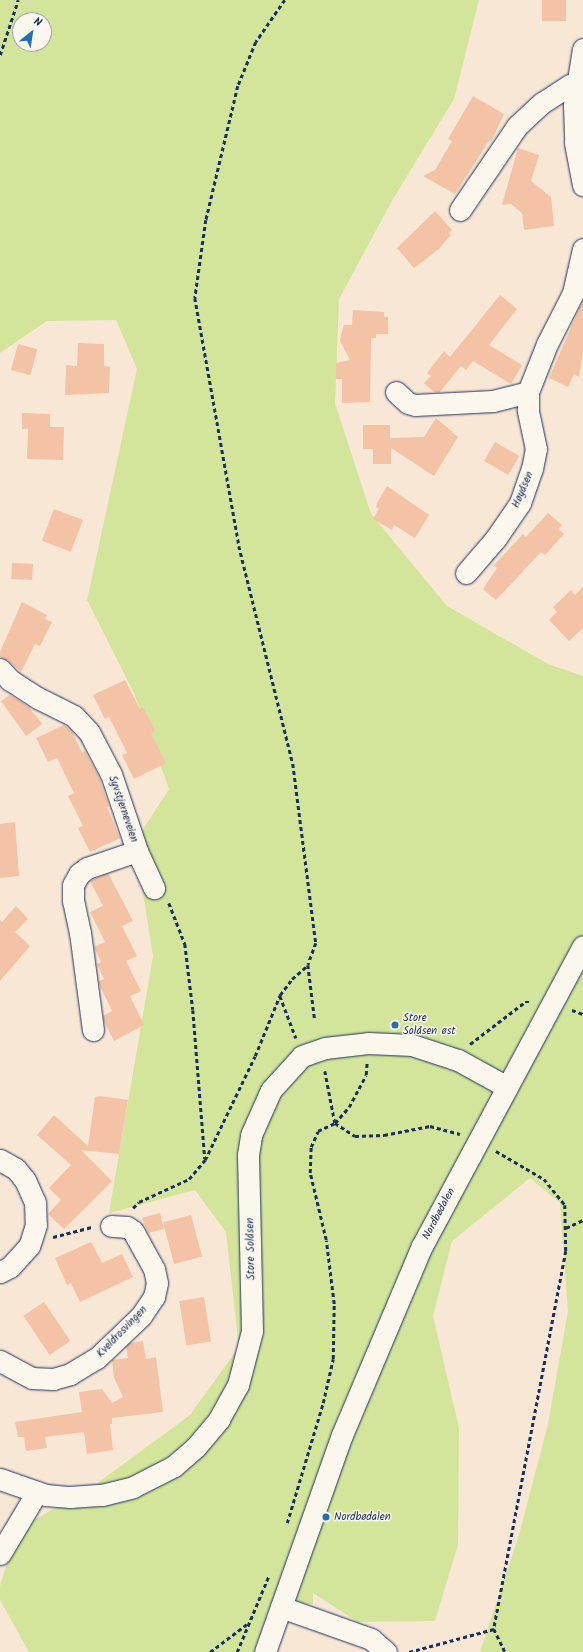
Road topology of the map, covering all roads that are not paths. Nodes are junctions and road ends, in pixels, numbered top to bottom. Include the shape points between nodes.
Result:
1 (583, 49) edge
2 (576, 86) junction
3 (583, 185) edge
4 (460, 210) dead end
5 (583, 249) edge
6 (580, 277) edge
7 (396, 392) dead end
8 (528, 392) junction
9 (466, 572) dead end
10 (0, 668) edge
11 (137, 851) junction
12 (154, 888) road end
13 (583, 946) edge
14 (93, 1030) dead end
15 (506, 1087) junction
16 (0, 1160) edge
17 (119, 1226) road end
18 (0, 1272) edge
19 (0, 1361) edge
20 (0, 1478) edge
21 (37, 1492) junction
22 (0, 1554) edge
23 (281, 1607) junction
24 (265, 1652) edge
25 (386, 1652) edge

1 - 2 street
2 - 3 street via 575,143
2 - 4 street via 570,85 542,103 517,126
5 - 6 street, Høyåsen
6 - 8 street, Høyåsen via 547,344
7 - 8 street via 408,403 415,405 493,401
8 - 9 street, Høyåsen via 528,410 536,449 532,469 520,503 496,538
10 - 11 street, Syvstjerneveien via 10,680 74,716 89,732 112,774
11 - 12 street
11 - 14 street, Syvstjerneveien via 87,868 79,874 73,885 73,901 80,933 88,1009
13 - 15 street, Nordbødalen
15 - 21 street, Store Solåsen via 458,1060 412,1045 368,1043 325,1048 302,1056 271,1090 251,1135 248,1155 252,1331 238,1385 219,1419 195,1448 174,1466 133,1487 102,1495 70,1497
15 - 23 street, Nordbødalen via 422,1246 404,1286 342,1435
16 - 18 street via 16,1169 25,1180 35,1202 36,1225 29,1246 10,1267
17 - 19 street, Kveldrosvingen via 133,1231 142,1244 158,1283 154,1297 141,1316 97,1358 70,1374 53,1379 32,1378
20 - 21 street, Store Solåsen
21 - 22 street
23 - 24 street, Nordbødalen
23 - 25 street via 371,1639

